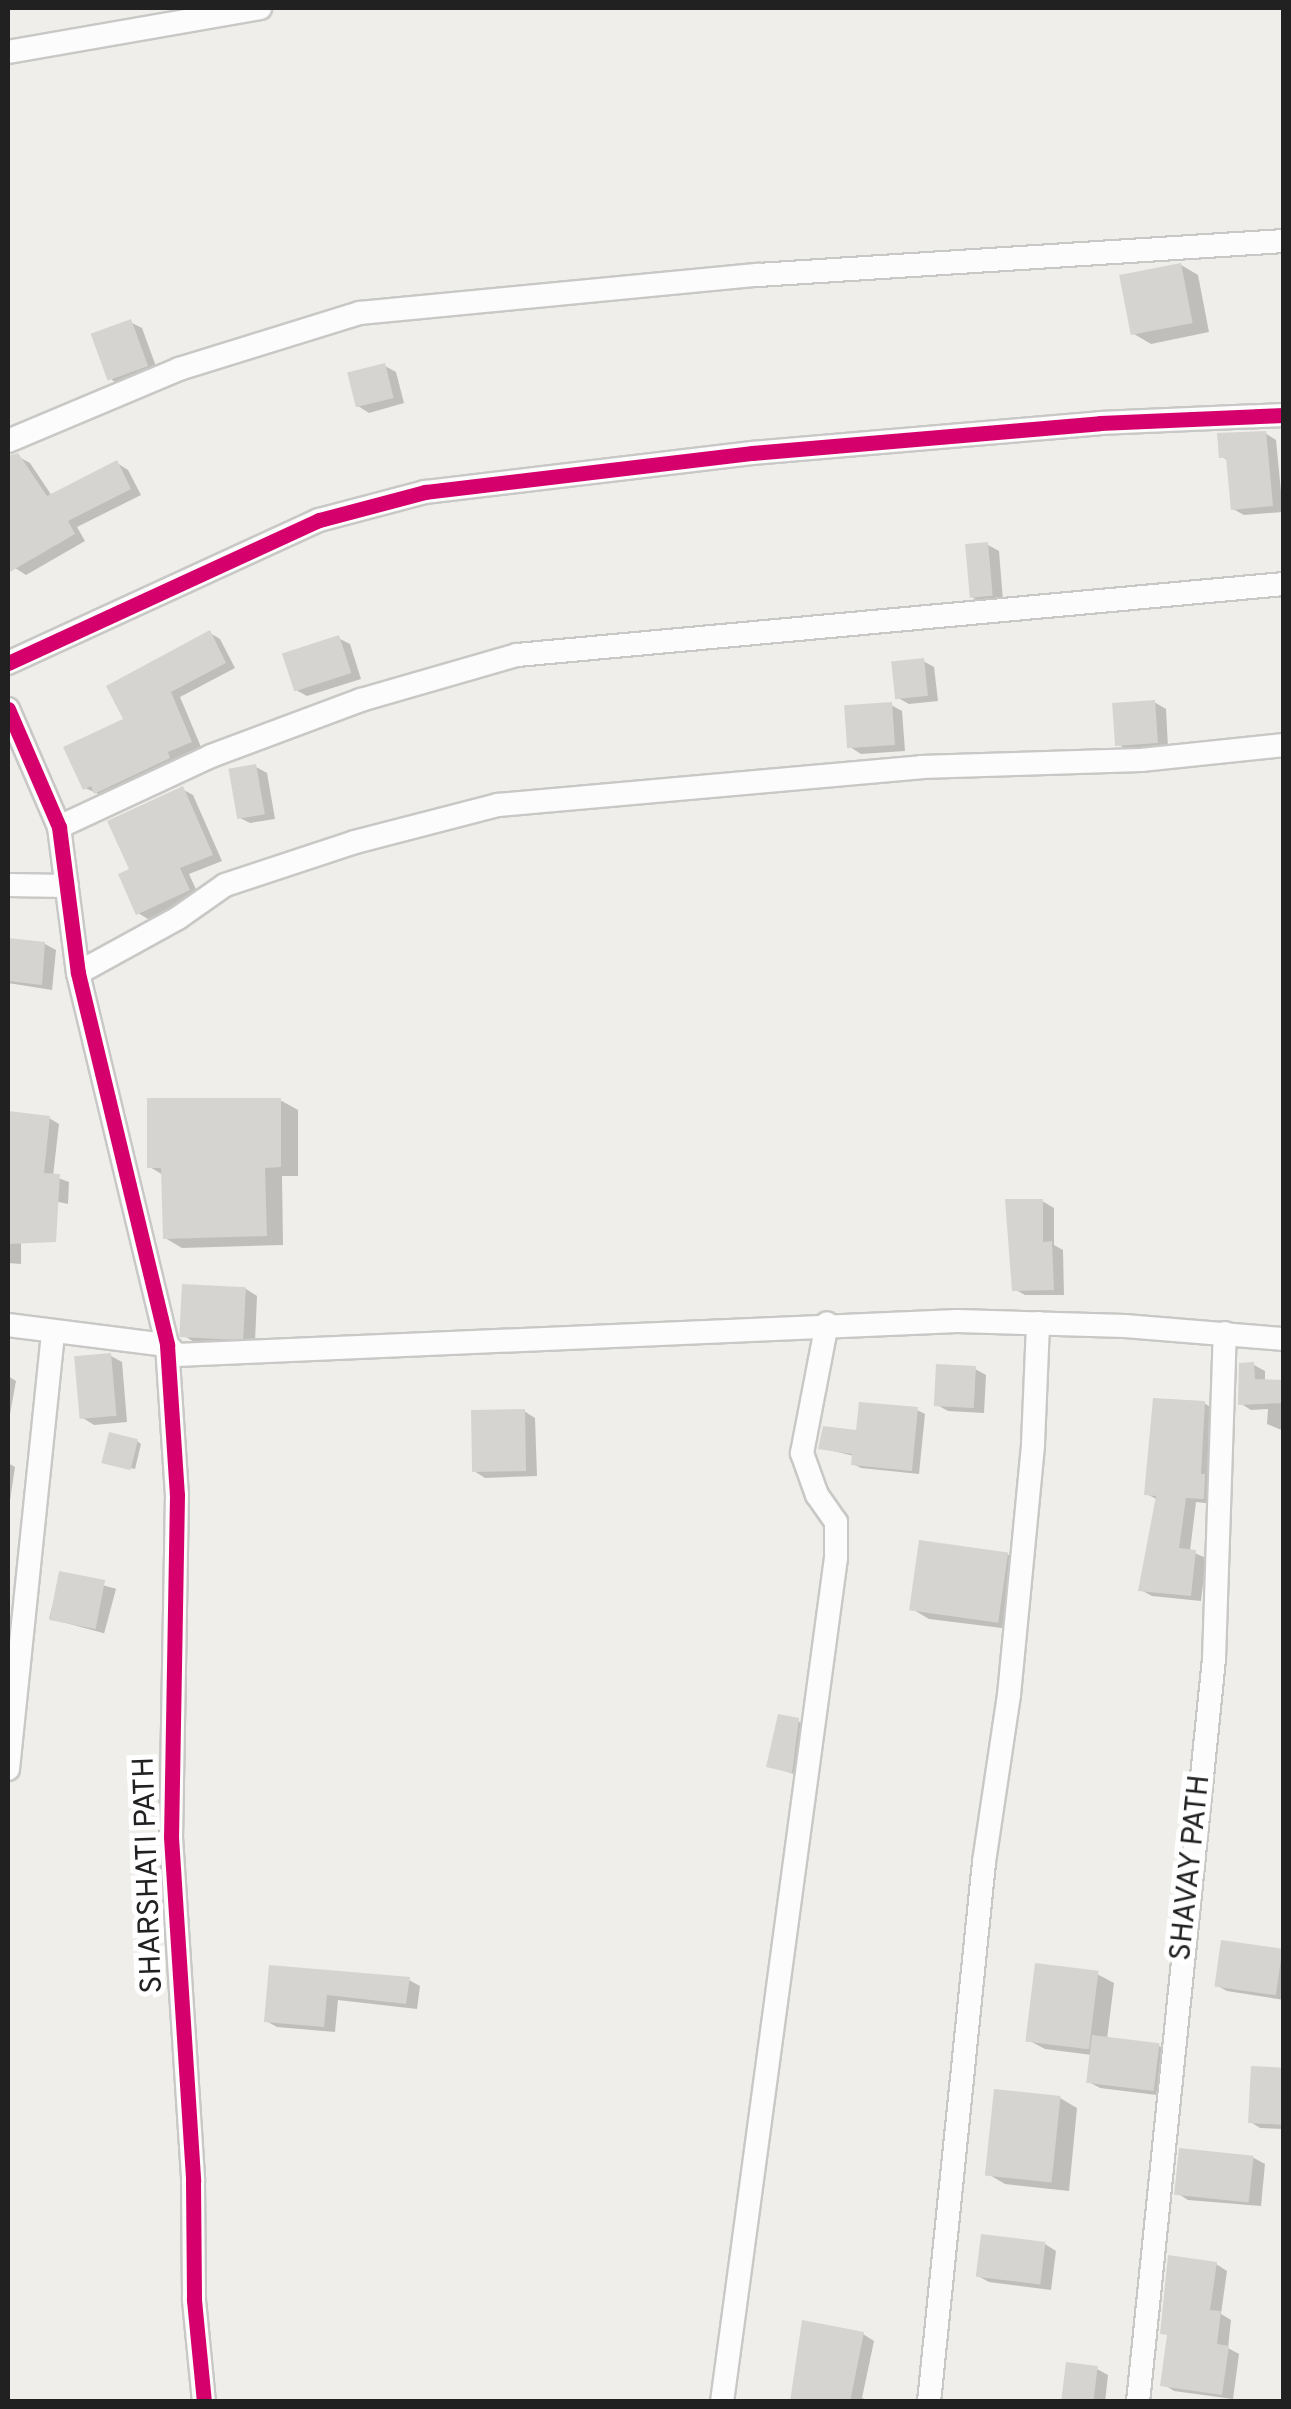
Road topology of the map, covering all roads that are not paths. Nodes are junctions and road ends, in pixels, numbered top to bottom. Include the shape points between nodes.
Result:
1 (260, 8) edge
2 (8, 52) edge
3 (1284, 240) edge
4 (1284, 414) edge
5 (8, 441) edge
6 (1284, 584) edge
7 (8, 663) edge
8 (8, 710) edge
9 (1284, 745) edge
10 (59, 827) junction
11 (8, 885) edge
12 (66, 886) junction
13 (78, 973) junction
14 (1038, 1322) junction
15 (827, 1323) junction
16 (8, 1325) edge
17 (53, 1332) junction
18 (1225, 1333) junction
19 (1284, 1339) edge
20 (167, 1345) junction
21 (8, 1769) edge
22 (204, 2402) edge
23 (722, 2402) edge
24 (928, 2402) edge
25 (1138, 2402) edge

1 - 2 street
3 - 5 street via 758,274 360,313 179,369
4 - 7 street via 1100,422 810,448 424,492 319,520
6 - 10 street via 517,655 360,700 210,756
8 - 10 street, SHARSHATI PATH
9 - 13 street via 1141,760 921,767 498,805 355,842 225,886
10 - 12 street, SHARSHATI PATH
11 - 12 street
12 - 13 street, SHARSHATI PATH
13 - 20 street, SHARSHATI PATH
14 - 15 street
14 - 18 street
14 - 24 street via 1010,1696 984,1862
15 - 20 street via 178,1355
15 - 23 street via 802,1453 816,1496 836,1522 836,1558
16 - 17 street
17 - 20 street
17 - 21 street
18 - 19 street
18 - 25 street, SHAVAY PATH via 1214,1659
20 - 22 street, SHARSHATI PATH via 177,1495 172,1837

